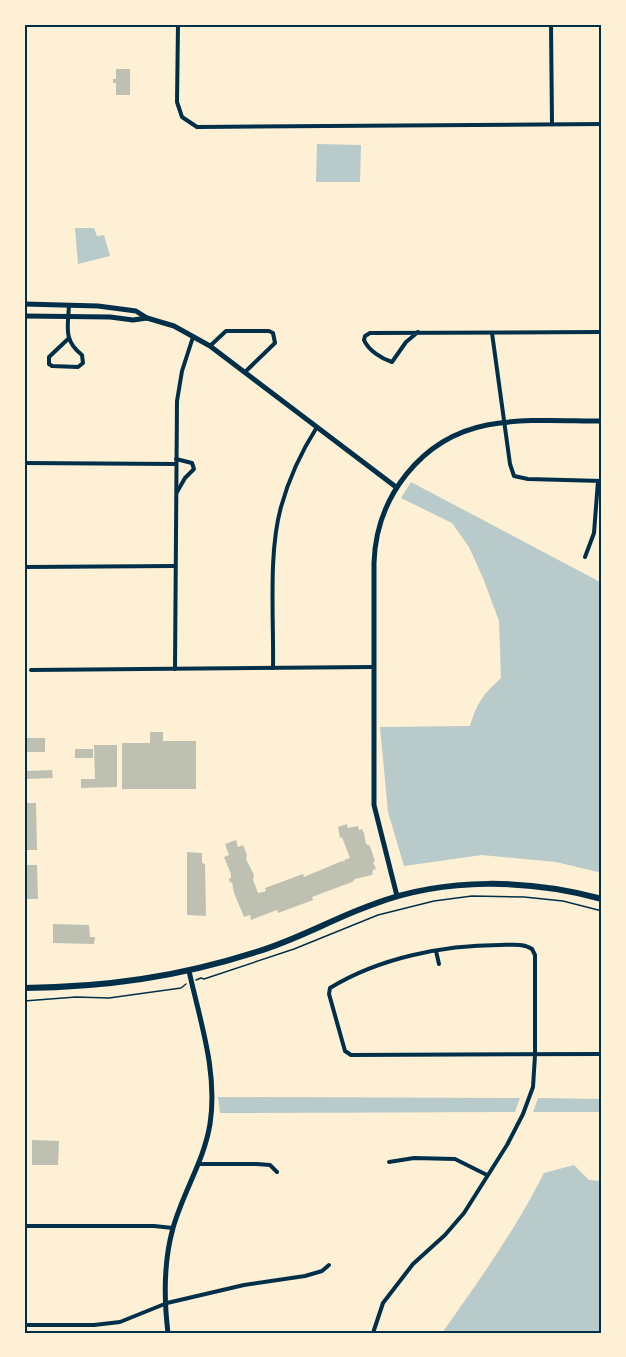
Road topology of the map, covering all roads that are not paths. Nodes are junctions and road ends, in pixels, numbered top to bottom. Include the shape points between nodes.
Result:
1 (178, 24) edge
2 (551, 24) edge
3 (552, 124) junction
4 (602, 124) edge
5 (24, 304) edge
6 (69, 305) junction
7 (24, 316) edge
8 (68, 316) junction
9 (147, 318) junction
10 (418, 332) junction
11 (602, 332) edge
12 (492, 333) junction
13 (194, 336) junction
14 (68, 339) junction
15 (210, 346) junction
16 (245, 372) junction
17 (602, 421) edge
18 (505, 423) junction
19 (317, 427) junction
20 (176, 461) junction
21 (24, 463) edge
22 (600, 481) edge
23 (396, 487) junction
24 (176, 494) junction
25 (585, 557) dead end
26 (176, 566) junction
27 (25, 567) edge
28 (373, 667) junction
29 (273, 668) junction
30 (175, 669) junction
31 (31, 670) dead end
32 (397, 896) junction
33 (602, 899) edge
34 (436, 951) junction
35 (439, 964) dead end
36 (189, 970) junction
37 (24, 990) edge
38 (602, 1054) edge
39 (535, 1055) junction
40 (389, 1162) dead end
41 (199, 1164) junction
42 (277, 1172) dead end
43 (487, 1175) junction
44 (27, 1226) dead end
45 (173, 1228) junction
46 (329, 1264) dead end
47 (166, 1303) junction
48 (28, 1325) dead end
49 (168, 1333) edge
50 (373, 1333) edge

1 - 3 street via 177,102 182,117 197,127
2 - 3 street
3 - 4 street
5 - 6 street
6 - 8 street
6 - 9 street via 136,311
7 - 8 street
8 - 9 street
8 - 14 street
9 - 13 street
10 - 10 street via 370,333 364,339 370,348 392,362
10 - 12 street
11 - 12 street
12 - 18 street
13 - 15 street
13 - 20 street via 179,385
14 - 14 street via 49,357 49,364 78,368 83,363 82,355
15 - 16 street
15 - 16 street via 226,332 273,333 275,343
16 - 19 street
17 - 18 street
18 - 22 street via 514,476
18 - 23 street via 452,437 412,466
19 - 23 street
19 - 29 street via 291,474 280,508 274,565
20 - 21 street
20 - 24 street
20 - 24 street via 192,463 194,470
22 - 25 street via 594,533
23 - 28 street via 383,513 374,549
24 - 26 street
26 - 27 street
26 - 30 street
28 - 29 street
28 - 32 street via 374,805
29 - 30 street
30 - 31 street
32 - 33 main road via 443,887 496,885 543,887
32 - 36 main road via 270,948
34 - 35 street
34 - 39 street via 478,945 521,945 532,949
34 - 39 street via 388,962 330,988 345,1051 351,1055
36 - 37 main road via 124,983
36 - 41 street via 211,1079 210,1121
38 - 39 street
39 - 43 street via 533,1087 523,1114
40 - 43 street via 454,1159
41 - 42 street via 270,1165
41 - 45 street
43 - 50 street via 464,1213 413,1263 383,1303
44 - 45 street
45 - 47 street
46 - 47 street via 322,1271 305,1276 244,1284
47 - 48 street via 111,1324
47 - 49 street

